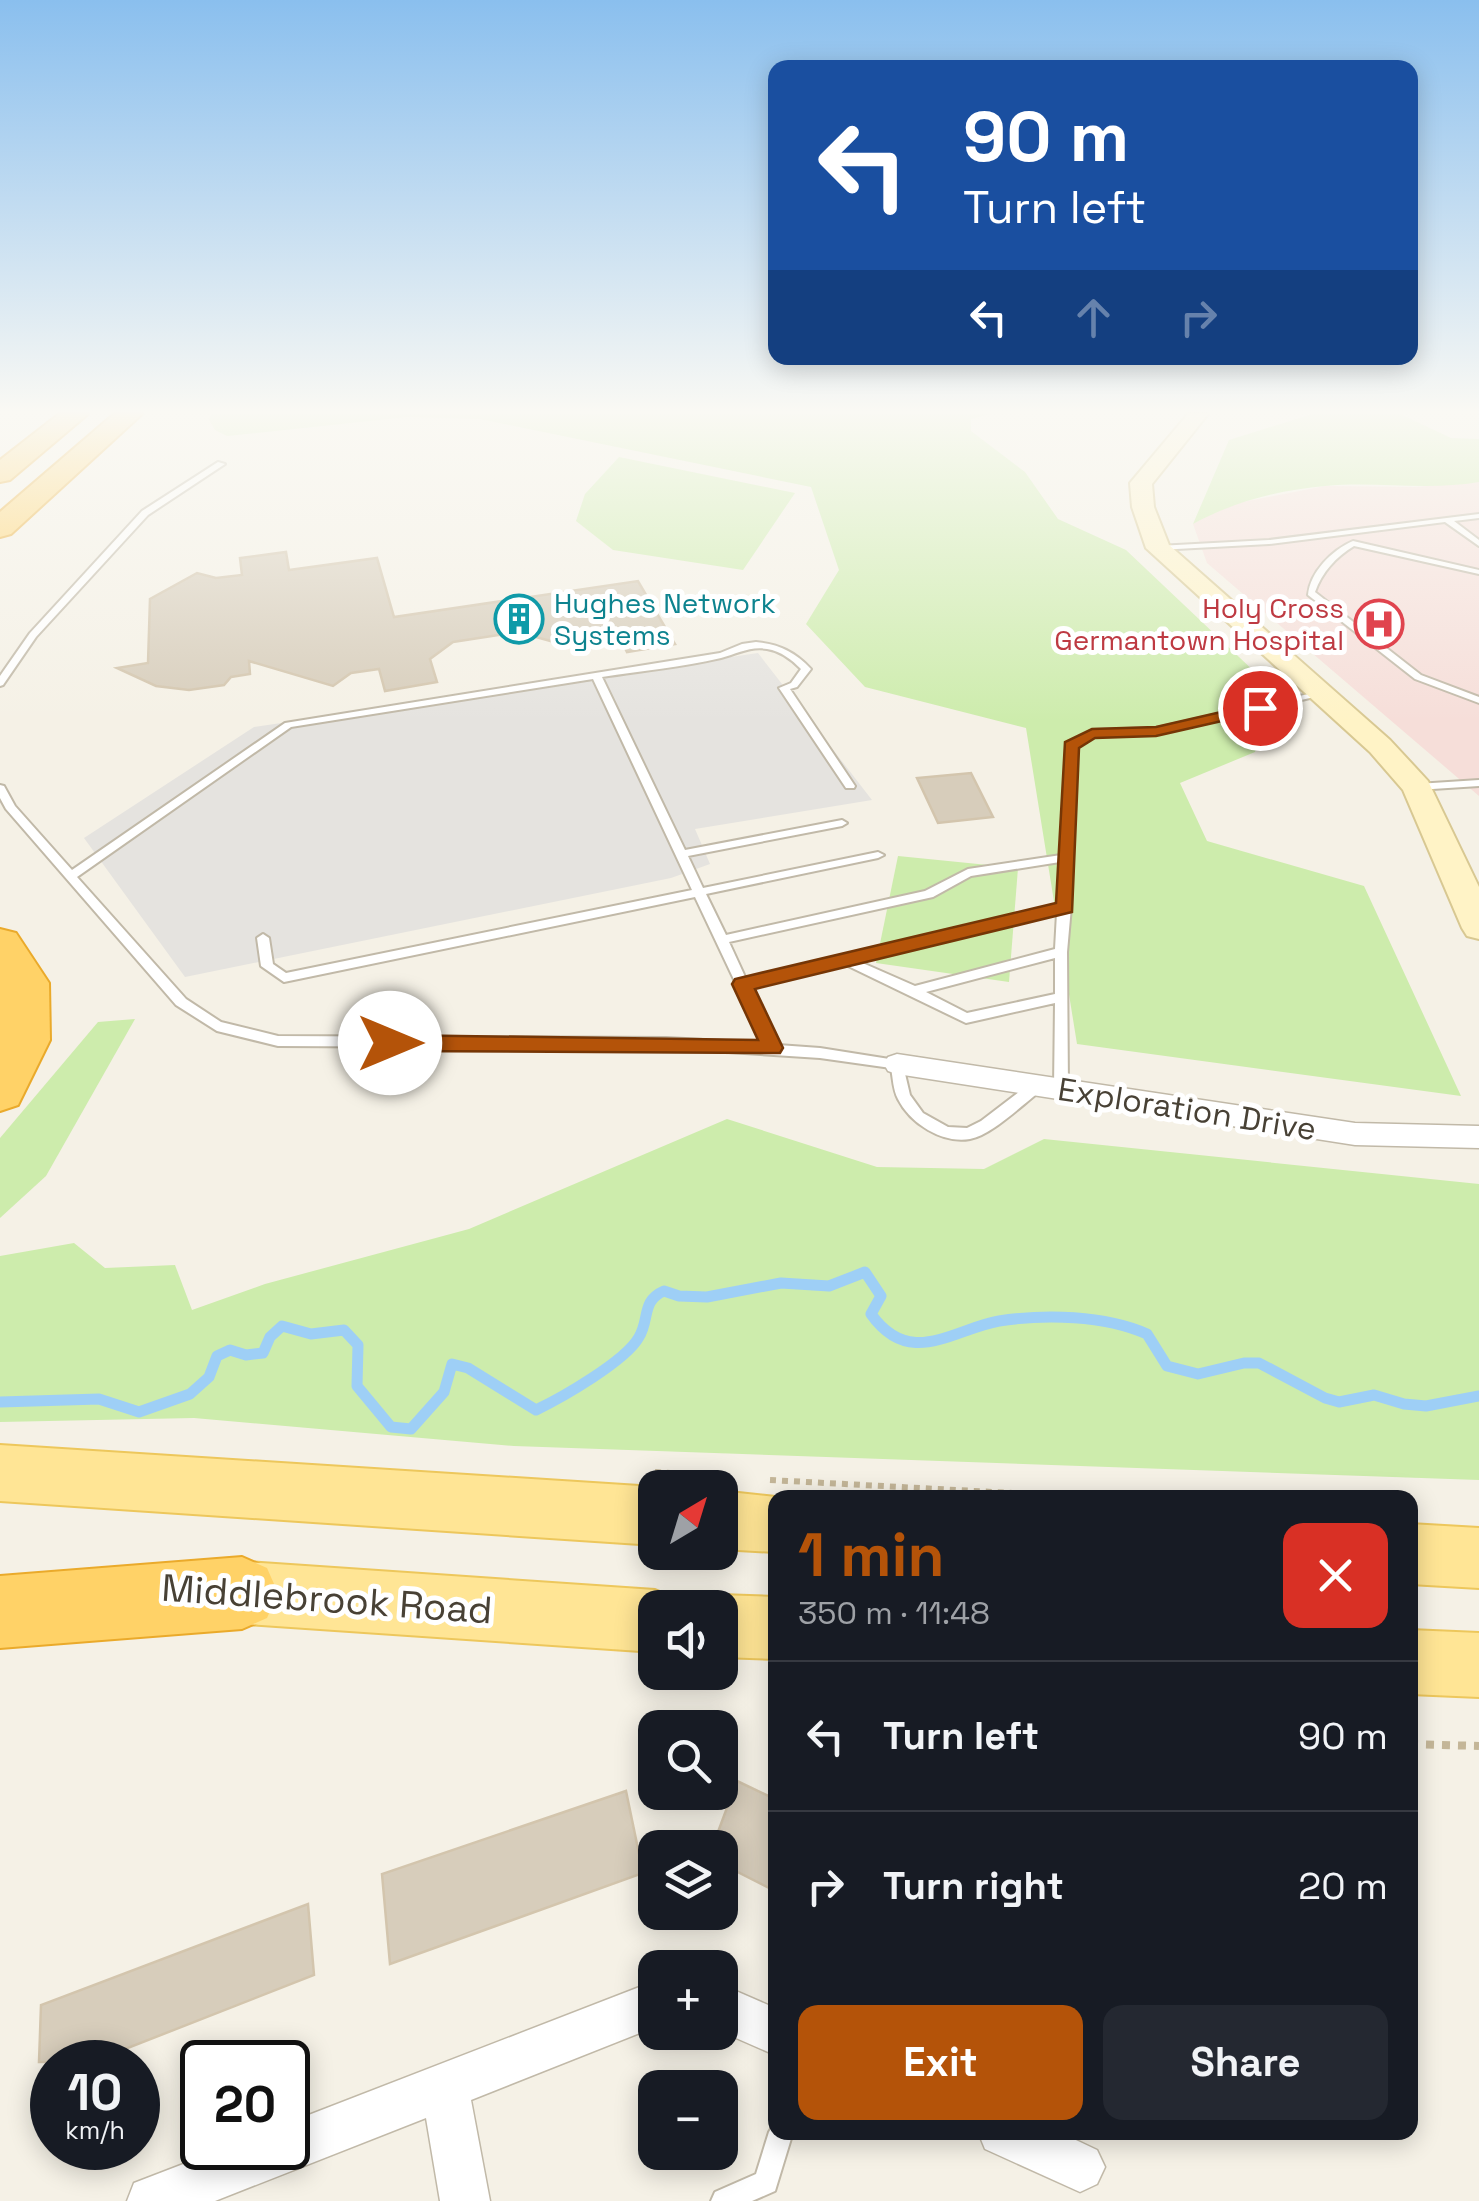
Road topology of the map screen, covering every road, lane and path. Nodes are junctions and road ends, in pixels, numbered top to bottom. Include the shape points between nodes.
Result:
1 (142, 517) edge
2 (1147, 517) edge
3 (1473, 517) edge
4 (1446, 520) junction
5 (1479, 544) edge
6 (1158, 548) junction
7 (1479, 572) edge
8 (597, 676) junction
9 (0, 683) edge
10 (1322, 694) junction
11 (1479, 700) edge
12 (1479, 783) edge
13 (850, 786) dead end
14 (1417, 787) junction
15 (0, 788) edge
16 (842, 823) dead end
17 (681, 854) junction
18 (878, 855) dead end
19 (1066, 858) junction
20 (72, 875) junction
21 (700, 895) junction
22 (1066, 907) junction
23 (1479, 928) edge
24 (263, 938) dead end
25 (722, 940) junction
26 (0, 944) edge
27 (1061, 952) junction
28 (846, 960) junction
29 (742, 984) junction
30 (914, 991) junction
31 (1061, 997) junction
32 (772, 1048) junction
33 (896, 1064) junction
34 (1049, 1087) junction
35 (0, 1091) edge
36 (1479, 1137) edge
37 (0, 1473) edge
38 (638, 1515) edge
39 (738, 1521) edge
40 (768, 1522) edge
41 (1418, 1554) edge
42 (1479, 1558) edge
43 (0, 1576) edge
44 (242, 1593) junction
45 (0, 1612) edge
46 (638, 1621) edge
47 (738, 1627) edge
48 (768, 1628) edge
49 (1418, 1662) edge
50 (1479, 1665) edge
51 (1418, 1744) edge
52 (1479, 1746) edge
53 (638, 2011) edge
54 (738, 2015) edge
55 (768, 2029) edge
56 (445, 2089) junction
57 (779, 2140) edge
58 (1020, 2140) edge
59 (1080, 2167) dead end
60 (152, 2201) edge
61 (465, 2201) edge
62 (724, 2201) edge

1 - 9 lane via 33,636
2 - 6 street
3 - 4 lane
4 - 5 lane
4 - 6 lane
6 - 10 street
7 - 11 lane via 1353,543 1312,584 1311,593 1418,677
8 - 13 lane via 737,646 789,652 806,669 784,688
8 - 17 lane
8 - 20 lane via 288,725
10 - 14 street
10 - 19 lane via 1156,732 1092,734 1070,746
12 - 14 lane
14 - 23 street
15 - 20 lane
16 - 17 lane
17 - 21 lane
18 - 21 lane
19 - 22 lane
19 - 25 lane via 968,873 929,894
20 - 32 lane via 182,1002 216,1026 242,1034 312,1042
21 - 24 lane via 284,978 267,966
21 - 25 lane
22 - 27 lane
22 - 28 lane
25 - 29 lane
26 - 35 highway via 25,984 25,1040
27 - 30 lane
27 - 31 lane
28 - 29 lane
28 - 30 lane
29 - 32 lane
30 - 31 lane via 966,1018
31 - 34 lane
32 - 33 lane
33 - 34 street, Exploration Drive
33 - 34 lane via 903,1096 918,1117 946,1132 969,1134
34 - 36 street, Exploration Drive via 1354,1134
37 - 38 main road
39 - 40 main road
41 - 42 main road
43 - 44 main road, Middlebrook Road
44 - 45 highway
44 - 46 main road, Middlebrook Road
47 - 48 main road
49 - 50 main road
51 - 52 path
53 - 56 street
54 - 55 street
56 - 60 street
56 - 61 street
57 - 62 lane via 766,2182
58 - 59 street

